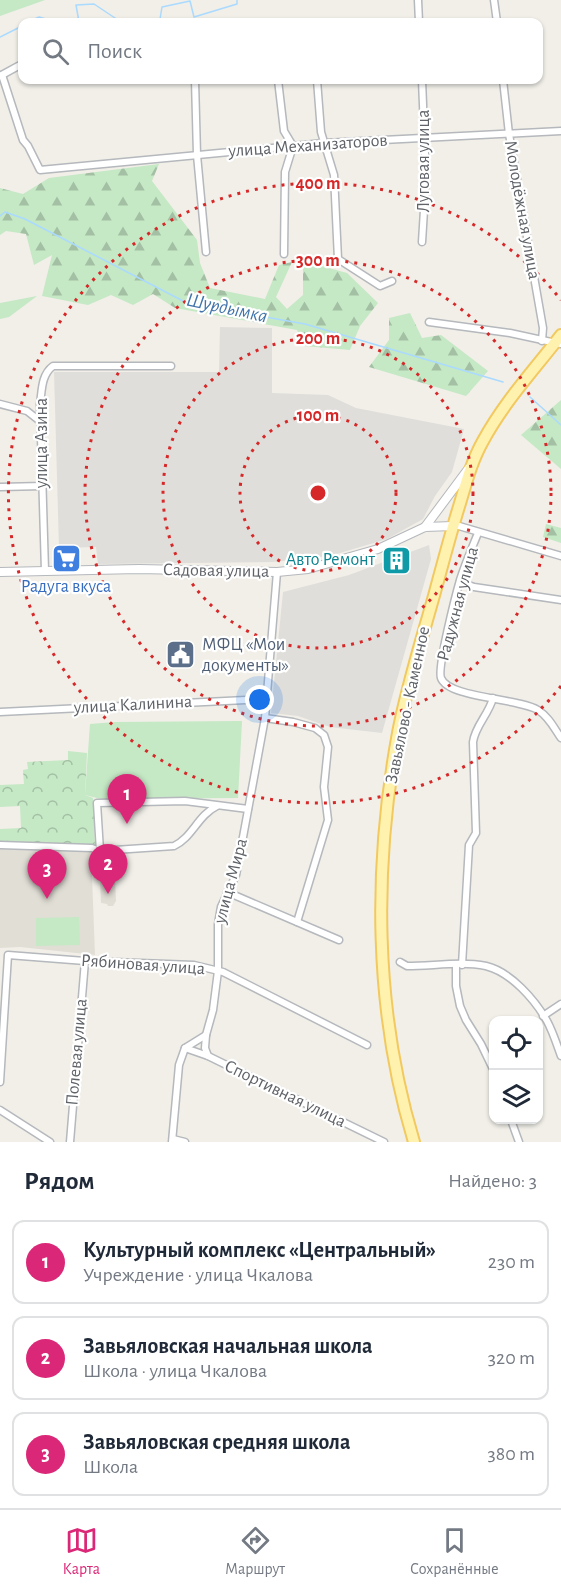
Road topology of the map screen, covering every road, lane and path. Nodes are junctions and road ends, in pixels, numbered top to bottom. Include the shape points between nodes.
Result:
1 (418, 0) edge
2 (494, 0) edge
3 (419, 18) edge
4 (496, 18) edge
5 (18, 66) edge
6 (1, 75) edge
7 (195, 84) edge
8 (278, 84) edge
9 (317, 84) edge
10 (422, 84) edge
11 (503, 84) edge
12 (561, 130) edge
13 (509, 134) junction
14 (426, 138) junction
15 (324, 143) junction
16 (293, 146) junction
17 (197, 155) junction
18 (423, 242) dead end
19 (206, 252) dead end
20 (284, 254) dead end
21 (392, 281) dead end
22 (429, 322) dead end
23 (542, 341) junction
24 (559, 341) edge
25 (171, 366) dead end
26 (0, 404) edge
27 (41, 422) junction
28 (471, 464) junction
29 (43, 486) junction
30 (0, 487) edge
31 (453, 526) junction
32 (425, 527) junction
33 (478, 533) junction
34 (561, 556) edge
35 (45, 571) junction
36 (0, 572) edge
37 (277, 572) junction
38 (460, 582) junction
39 (561, 600) edge
40 (493, 698) junction
41 (267, 699) junction
42 (0, 712) edge
43 (265, 718) junction
44 (561, 738) edge
45 (217, 806) junction
46 (248, 809) junction
47 (0, 845) edge
48 (99, 851) junction
49 (227, 892) junction
50 (297, 922) junction
51 (339, 940) dead end
52 (85, 961) junction
53 (400, 962) dead end
54 (459, 965) junction
55 (218, 971) junction
56 (561, 1004) edge
57 (543, 1016) junction
58 (206, 1035) junction
59 (367, 1045) dead end
60 (185, 1048) junction
61 (208, 1056) junction
62 (561, 1056) edge
63 (494, 1070) edge
64 (0, 1082) edge
65 (0, 1110) edge
66 (513, 1124) edge
67 (173, 1140) edge
68 (50, 1142) edge
69 (70, 1142) edge
70 (185, 1142) edge
71 (384, 1142) edge
72 (414, 1142) edge
73 (519, 1142) edge

1 - 3 street
2 - 4 street
5 - 6 street
6 - 17 street, улица Механизаторов via 23,140 40,170
7 - 17 street
8 - 16 street via 284,131
9 - 15 street
10 - 14 street, Луговая улица
11 - 13 street, Молодёжная улица
12 - 13 street, улица Механизаторов
13 - 14 street, улица Механизаторов
13 - 23 street, Молодёжная улица via 543,328
14 - 15 street, улица Механизаторов
14 - 18 street, Луговая улица
15 - 16 street, улица Механизаторов
15 - 21 street via 334,175 338,259 380,286
16 - 17 street, улица Механизаторов
16 - 20 street via 285,172
17 - 19 street
22 - 23 street via 531,336
23 - 24 street
24 - 28 main road, Завьялово - Каменное via 512,397
25 - 27 street, улица Азина via 53,366 42,387
26 - 27 street via 27,411
27 - 29 street, улица Азина
28 - 31 main road, Завьялово - Каменное
28 - 32 street
29 - 30 street
29 - 35 street, улица Азина
31 - 32 street
31 - 33 street
31 - 72 main road, Завьялово - Каменное via 399,731 382,856 385,993 395,1064
32 - 37 street, Садовая улица via 398,542 347,560
33 - 34 street
33 - 38 street, Радужная улица
35 - 36 street, Садовая улица
35 - 37 street, Садовая улица
37 - 41 street, улица Мира
38 - 39 street
38 - 40 street, Радужная улица via 441,663 441,679 451,689
40 - 44 street, Радужная улица via 536,709
40 - 54 street via 474,736 476,833 469,844
41 - 42 street, улица Калинина
41 - 43 street, улица Мира
43 - 46 street, улица Мира
43 - 50 street via 315,728 324,735 328,747 324,787 328,820
45 - 46 street
45 - 48 street via 174,846
45 - 48 street via 185,801 97,803
46 - 49 street, улица Мира via 236,875
47 - 48 street
49 - 50 street
49 - 55 street, улица Мира via 218,924
50 - 51 street
52 - 55 street, Рябиновая улица via 194,965
52 - 64 street, Рябиновая улица via 8,955
52 - 69 street, Полевая улица
53 - 54 street via 407,966
54 - 57 street via 484,966 501,972
54 - 63 street via 459,1006
55 - 58 street, улица Мира
55 - 59 street, Рябиновая улица
56 - 57 street
57 - 62 street
58 - 60 street
58 - 61 street, улица Мира
60 - 61 street, Спортивная улица
60 - 67 street via 179,1065
61 - 71 street, Спортивная улица
65 - 68 street
66 - 73 street
67 - 70 street

